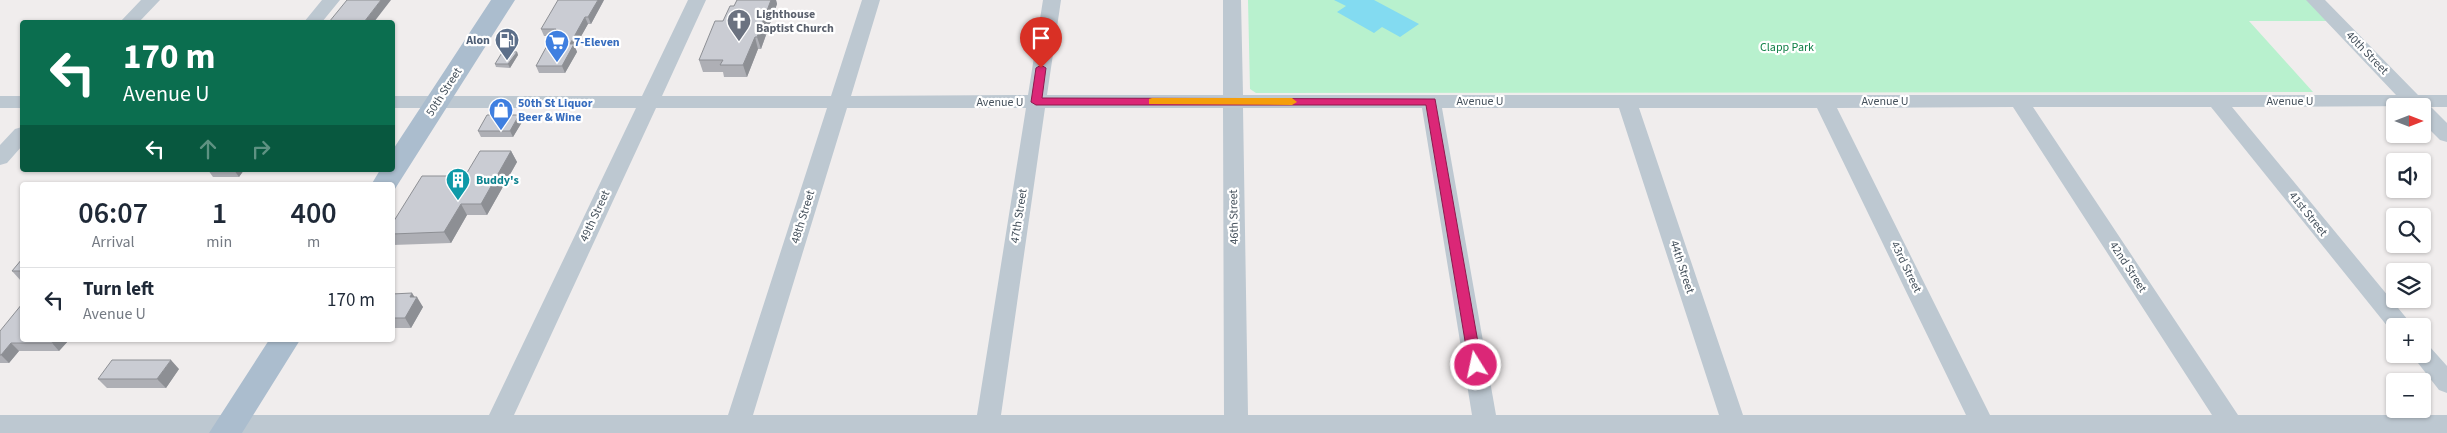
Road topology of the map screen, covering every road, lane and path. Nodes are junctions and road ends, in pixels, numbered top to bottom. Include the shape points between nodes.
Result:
1 (151, 0) edge
2 (331, 0) edge
3 (503, 0) edge
4 (697, 0) edge
5 (871, 0) edge
6 (1052, 0) edge
7 (1232, 0) edge
8 (2315, 0) edge
9 (131, 20) edge
10 (314, 20) edge
11 (2410, 98) edge
12 (1627, 101) junction
13 (1824, 101) junction
14 (2019, 101) junction
15 (2216, 101) junction
16 (2447, 101) edge
17 (0, 102) edge
18 (20, 102) edge
19 (395, 102) edge
20 (438, 102) junction
21 (649, 102) junction
22 (840, 102) junction
23 (1036, 102) junction
24 (1233, 102) junction
25 (1431, 102) junction
26 (2431, 104) edge
27 (2386, 105) edge
28 (2431, 119) edge
29 (2447, 135) edge
30 (20, 136) edge
31 (0, 158) edge
32 (395, 168) edge
33 (2393, 318) edge
34 (284, 342) edge
35 (2430, 363) edge
36 (2447, 384) edge
37 (0, 425) edge
38 (2447, 425) edge
39 (1236, 428) edge
40 (227, 429) edge
41 (737, 429) edge
42 (986, 429) edge
43 (1486, 429) edge
44 (1736, 429) edge
45 (1986, 429) edge
46 (2235, 429) edge
47 (495, 430) edge

1 - 9 street
2 - 10 street
3 - 20 main road, 50th Street
4 - 21 street, 49th Street
5 - 22 street, 48th Street
6 - 23 street, 47th Street
7 - 24 street, 46th Street
8 - 11 street, 40th Street
12 - 13 street, Avenue U
12 - 25 street, Avenue U
12 - 44 street, 44th Street
13 - 14 street, Avenue U
13 - 45 street, 43rd Street
14 - 15 street, Avenue U
14 - 46 street, 42nd Street
15 - 27 street, Avenue U
15 - 33 street, 41st Street
16 - 26 street, Avenue U
17 - 18 street
19 - 20 street, Avenue U
20 - 21 street, Avenue U
20 - 32 main road, 50th Street
21 - 22 street, Avenue U
21 - 47 street, 49th Street
22 - 23 street, Avenue U
22 - 41 street, 48th Street
23 - 24 street, Avenue U
23 - 42 street, 47th Street
24 - 25 street, Avenue U
24 - 39 street, 46th Street
25 - 43 street
28 - 29 street, 40th Street
30 - 31 street
34 - 40 main road
35 - 36 street
37 - 40 street
38 - 46 street
39 - 42 street
39 - 43 street
40 - 47 street
41 - 42 street
41 - 47 street
43 - 44 street
44 - 45 street
45 - 46 street

